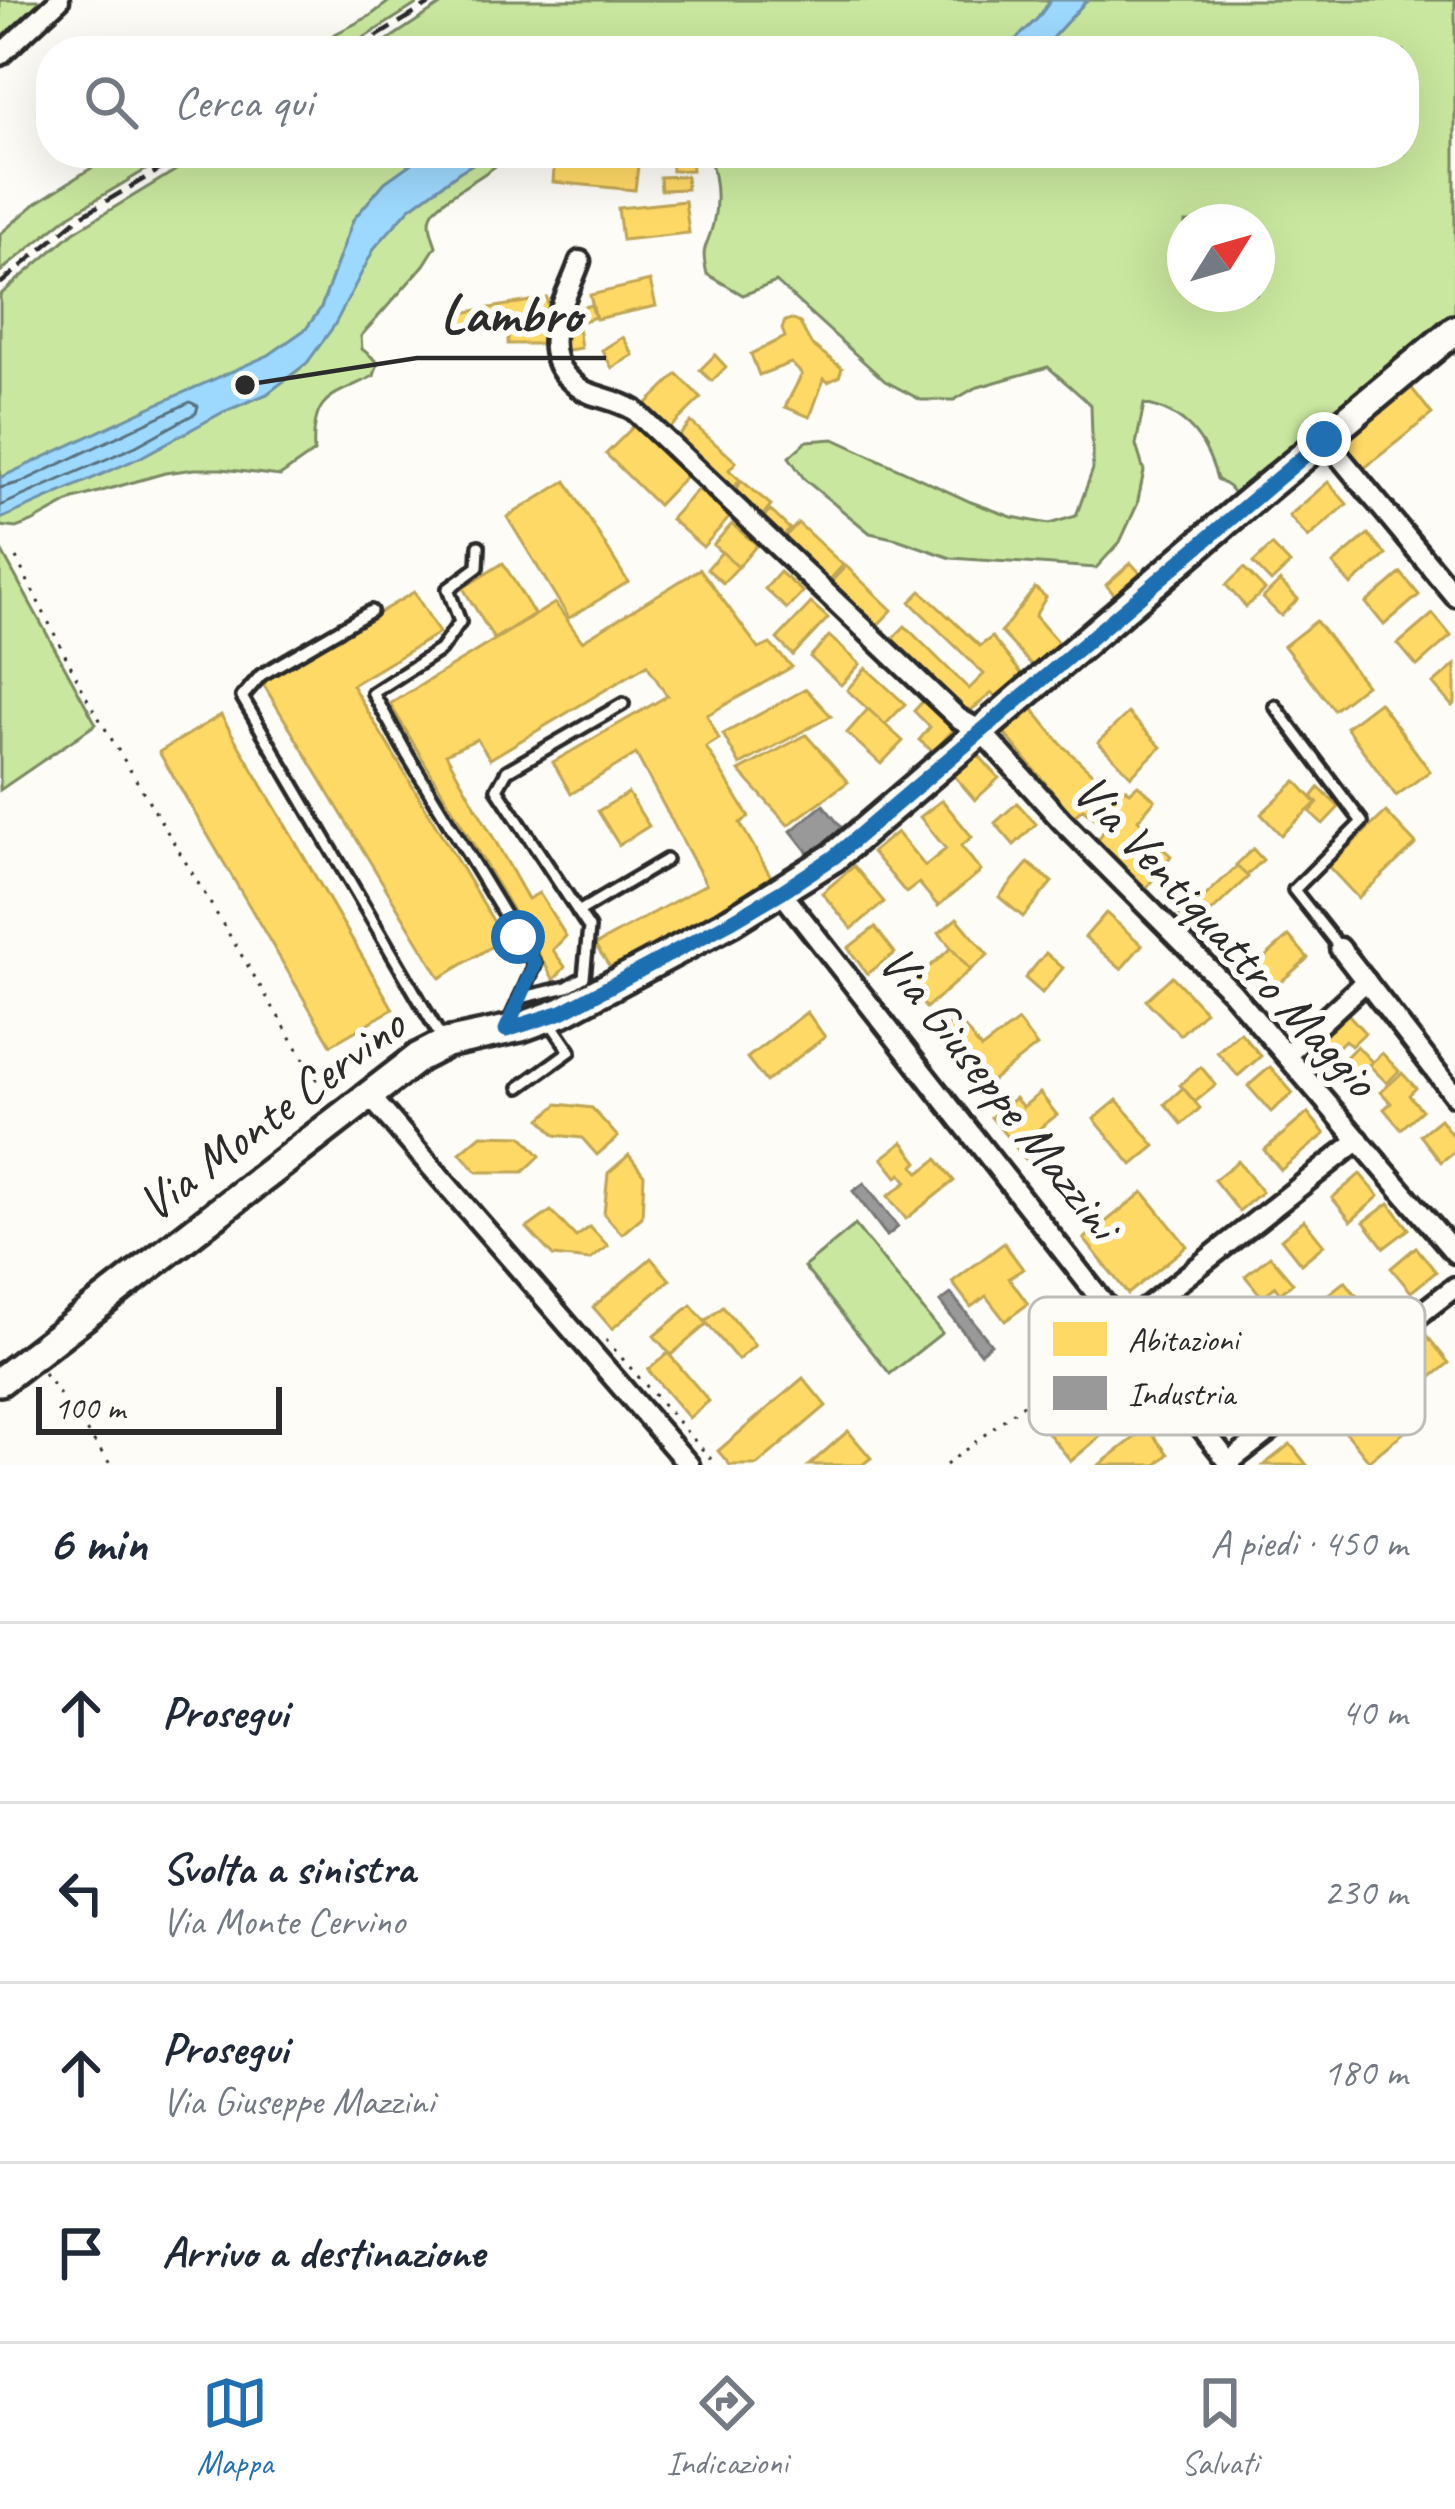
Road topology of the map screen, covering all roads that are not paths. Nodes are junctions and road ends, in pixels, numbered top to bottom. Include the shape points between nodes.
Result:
1 (59, 0) edge
2 (0, 55) edge
3 (580, 261) dead end
4 (1455, 330) edge
5 (1324, 439) junction
6 (479, 546) dead end
7 (1455, 596) edge
8 (371, 611) dead end
9 (623, 704) dead end
10 (1275, 706) dead end
11 (981, 731) junction
12 (666, 860) dead end
13 (781, 892) junction
14 (578, 912) junction
15 (1340, 948) joint
16 (1366, 982) junction
17 (520, 998) junction
18 (547, 1018) junction
19 (506, 1030) junction
20 (444, 1044) junction
21 (1287, 1054) junction
22 (520, 1087) dead end
23 (370, 1096) junction
24 (1455, 1096) edge
25 (1359, 1140) junction
26 (1455, 1252) edge
27 (1455, 1287) edge
28 (1101, 1297) edge
29 (1161, 1297) edge
30 (1425, 1310) edge
31 (0, 1381) edge
32 (1208, 1435) edge
33 (1266, 1435) edge
34 (1230, 1463) edge
35 (689, 1465) edge

1 - 2 street
3 - 11 street, Via Ventiquattro Maggio via 552,338 565,374 634,410 958,718
4 - 5 street
5 - 7 street
5 - 11 street
6 - 17 lane via 478,568 448,589 460,622 440,650 374,693 535,964
8 - 20 lane via 261,675 242,697
9 - 14 lane via 507,771 497,789
10 - 15 lane via 1362,823 1294,890
11 - 13 street, Via Monte Cervino
11 - 21 street, Via Ventiquattro Maggio
12 - 14 lane
13 - 18 street, Via Monte Cervino
13 - 28 street, Via Giuseppe Mazzini
14 - 17 lane via 589,928 584,977
15 - 16 street
16 - 21 street
16 - 24 street
17 - 19 lane
18 - 19 street, Via Monte Cervino
18 - 22 lane via 570,1051
19 - 20 street, Via Monte Cervino
20 - 23 street, Via Monte Cervino
21 - 25 street, Via Ventiquattro Maggio
23 - 31 street, Via Monte Cervino
23 - 35 street
25 - 26 street, Via Ventiquattro Maggio
25 - 29 street
27 - 30 street
32 - 34 street, Via Giuseppe Mazzini
33 - 34 street

